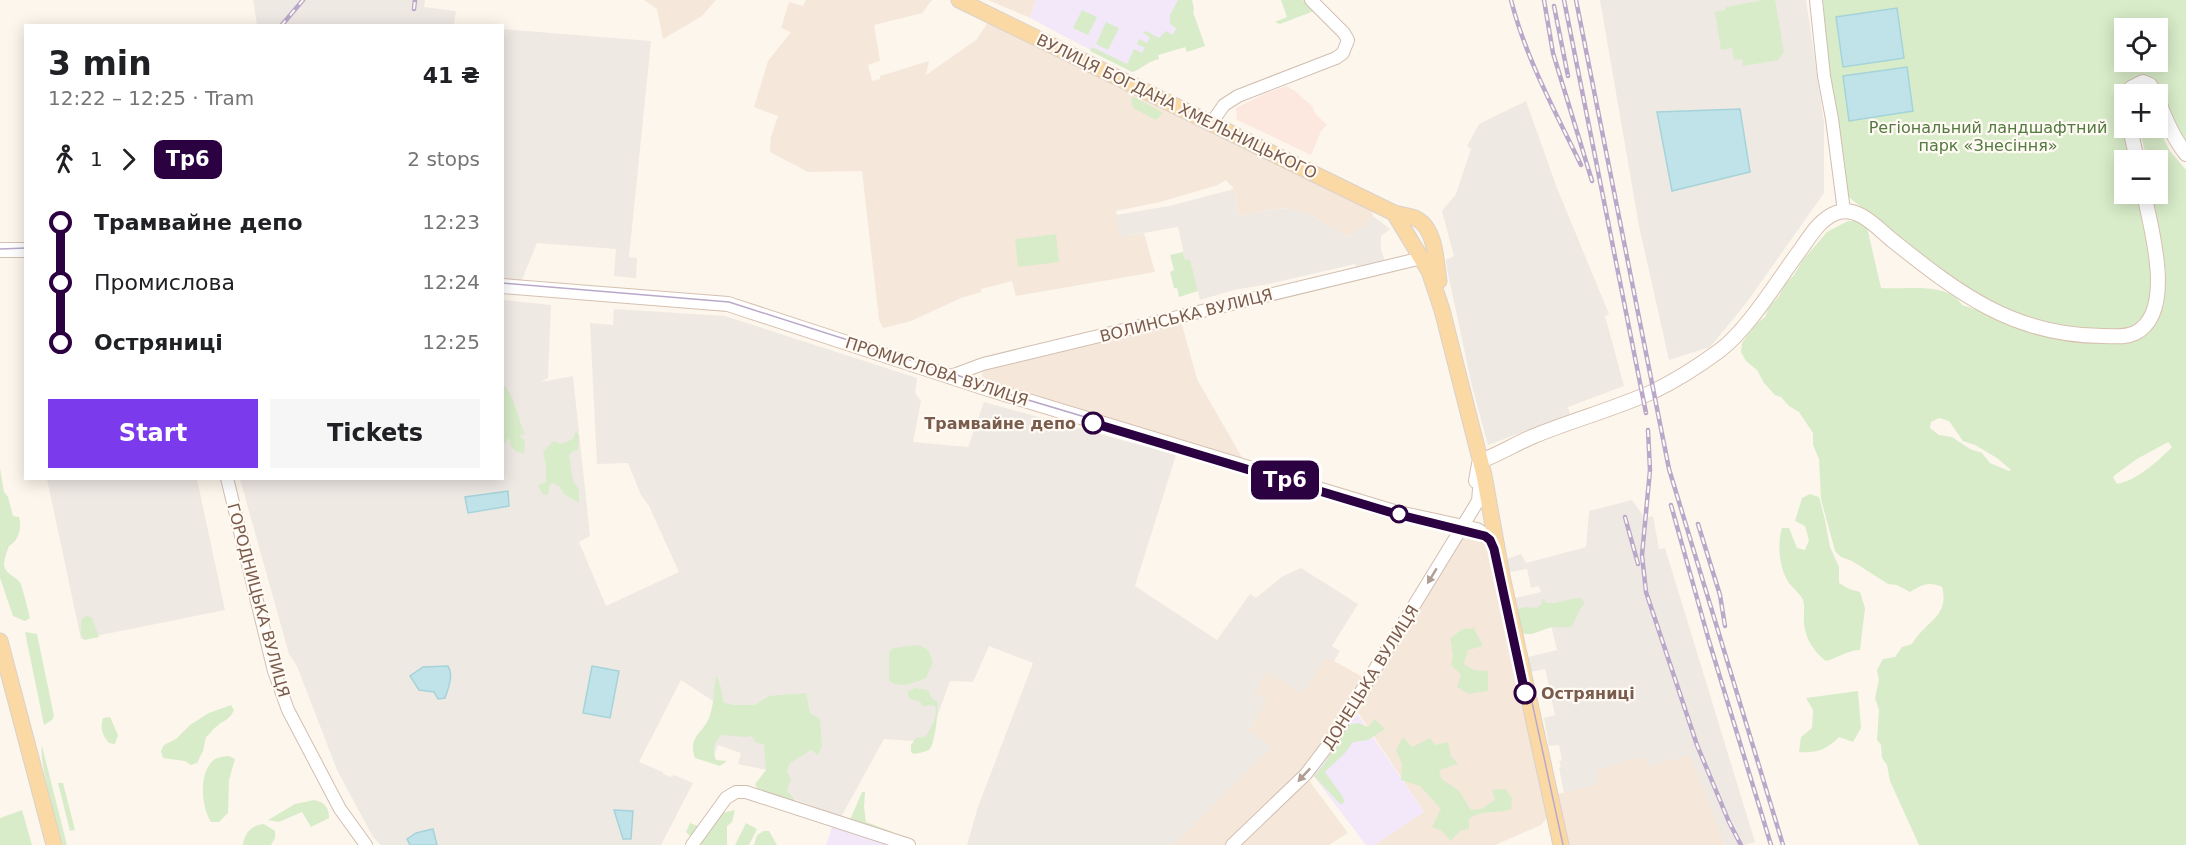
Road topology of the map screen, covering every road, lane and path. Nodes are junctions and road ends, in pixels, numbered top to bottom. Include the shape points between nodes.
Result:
1 (959, 0) edge
2 (1311, 0) edge
3 (1816, 0) edge
4 (1212, 122) junction
5 (2168, 126) edge
6 (2186, 154) edge
7 (2146, 204) edge
8 (1844, 211) junction
9 (1394, 213) junction
10 (1417, 219) junction
11 (1407, 236) junction
12 (1435, 249) junction
13 (0, 250) edge
14 (24, 250) edge
15 (1422, 258) junction
16 (504, 286) edge
17 (1442, 310) junction
18 (1458, 375) junction
19 (951, 376) junction
20 (1481, 462) junction
21 (227, 480) edge
22 (1478, 485) junction
23 (1462, 526) junction
24 (1494, 543) junction
25 (0, 641) edge
26 (54, 845) edge
27 (366, 845) edge
28 (692, 845) edge
29 (909, 845) edge
30 (1232, 845) edge
31 (1561, 845) edge

1 - 4 main road, ВУЛИЦЯ БОГДАНА ХМЕЛЬНИЦЬКОГО
2 - 4 street via 1344,33 1347,47 1336,58 1238,96 1224,105
3 - 8 street
4 - 9 main road, ВУЛИЦЯ БОГДАНА ХМЕЛЬНИЦЬКОГО
5 - 6 main road
7 - 8 main road via 2155,247 2158,291 2146,326 2127,336 2063,334 2006,317 1948,283 1863,216
8 - 20 main road via 1833,214 1817,228 1742,329 1721,350 1655,390 1533,437
9 - 10 main road, ВУЛИЦЯ БОГДАНА ХМЕЛЬНИЦЬКОГО
9 - 11 main road
10 - 11 main road via 1406,223
10 - 12 main road
11 - 15 main road
12 - 15 main road
12 - 17 main road
13 - 14 main road
15 - 17 main road
15 - 19 street, ВОЛИНСЬКА ВУЛИЦЯ via 987,363
16 - 19 main road, ПРОМИСЛОВА ВУЛИЦЯ via 728,304
17 - 18 main road
18 - 20 main road
18 - 22 main road via 1457,408
19 - 23 main road, ПРОМИСЛОВА ВУЛИЦЯ via 1394,512
20 - 22 main road
20 - 24 main road
21 - 27 street, ГОРОДНИЦЬКА ВУЛИЦЯ via 274,671 288,710 343,814
22 - 23 street, ДОНЕЦЬКА ВУЛИЦЯ via 1480,499
22 - 24 main road
23 - 24 main road, ПРОМИСЛОВА ВУЛИЦЯ via 1481,531
23 -> 30 street, ДОНЕЦЬКА ВУЛИЦЯ via 1331,741 1306,774
24 - 31 main road
25 - 26 main road
28 - 29 street via 726,798 736,792

